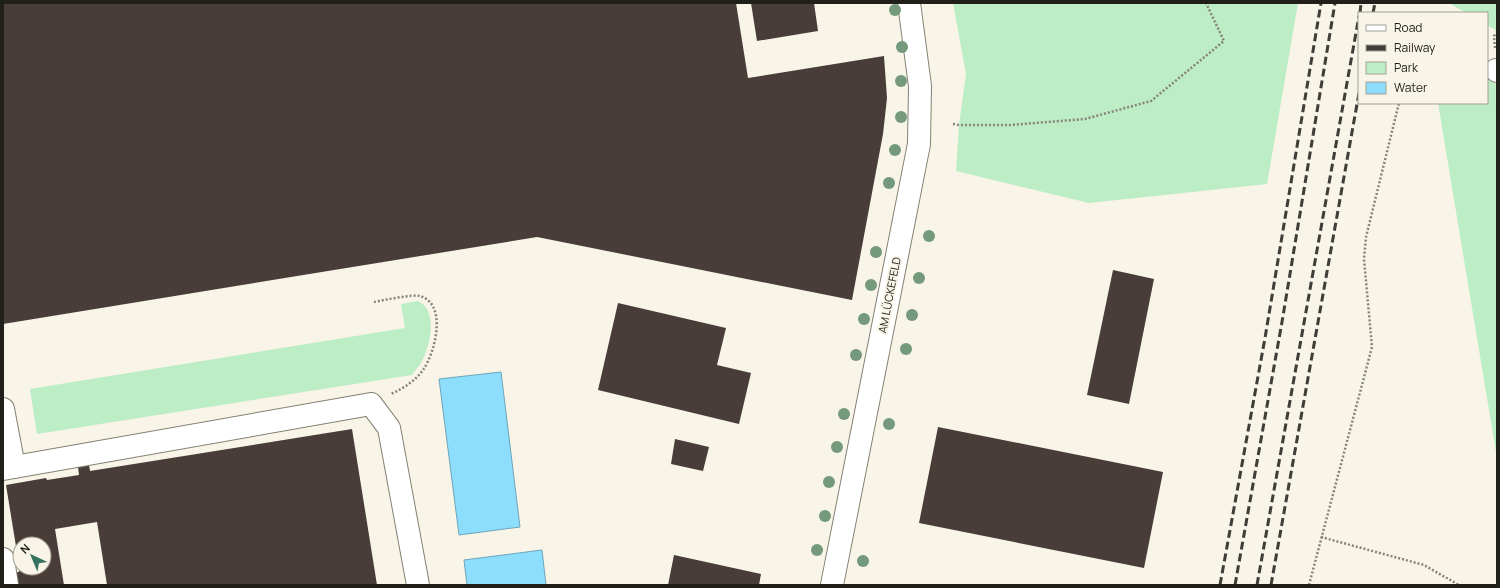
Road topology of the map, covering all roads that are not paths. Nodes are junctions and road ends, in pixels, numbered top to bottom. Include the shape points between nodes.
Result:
1 (909, 3) edge
2 (3, 409) edge
3 (8, 468) edge
4 (3, 559) edge
5 (7, 585) edge
6 (418, 585) edge
7 (832, 585) edge

1 - 7 street, AM LÜCKEFELD via 920,86 919,144
2 - 3 street
3 - 6 street via 371,404 389,428
4 - 5 street

